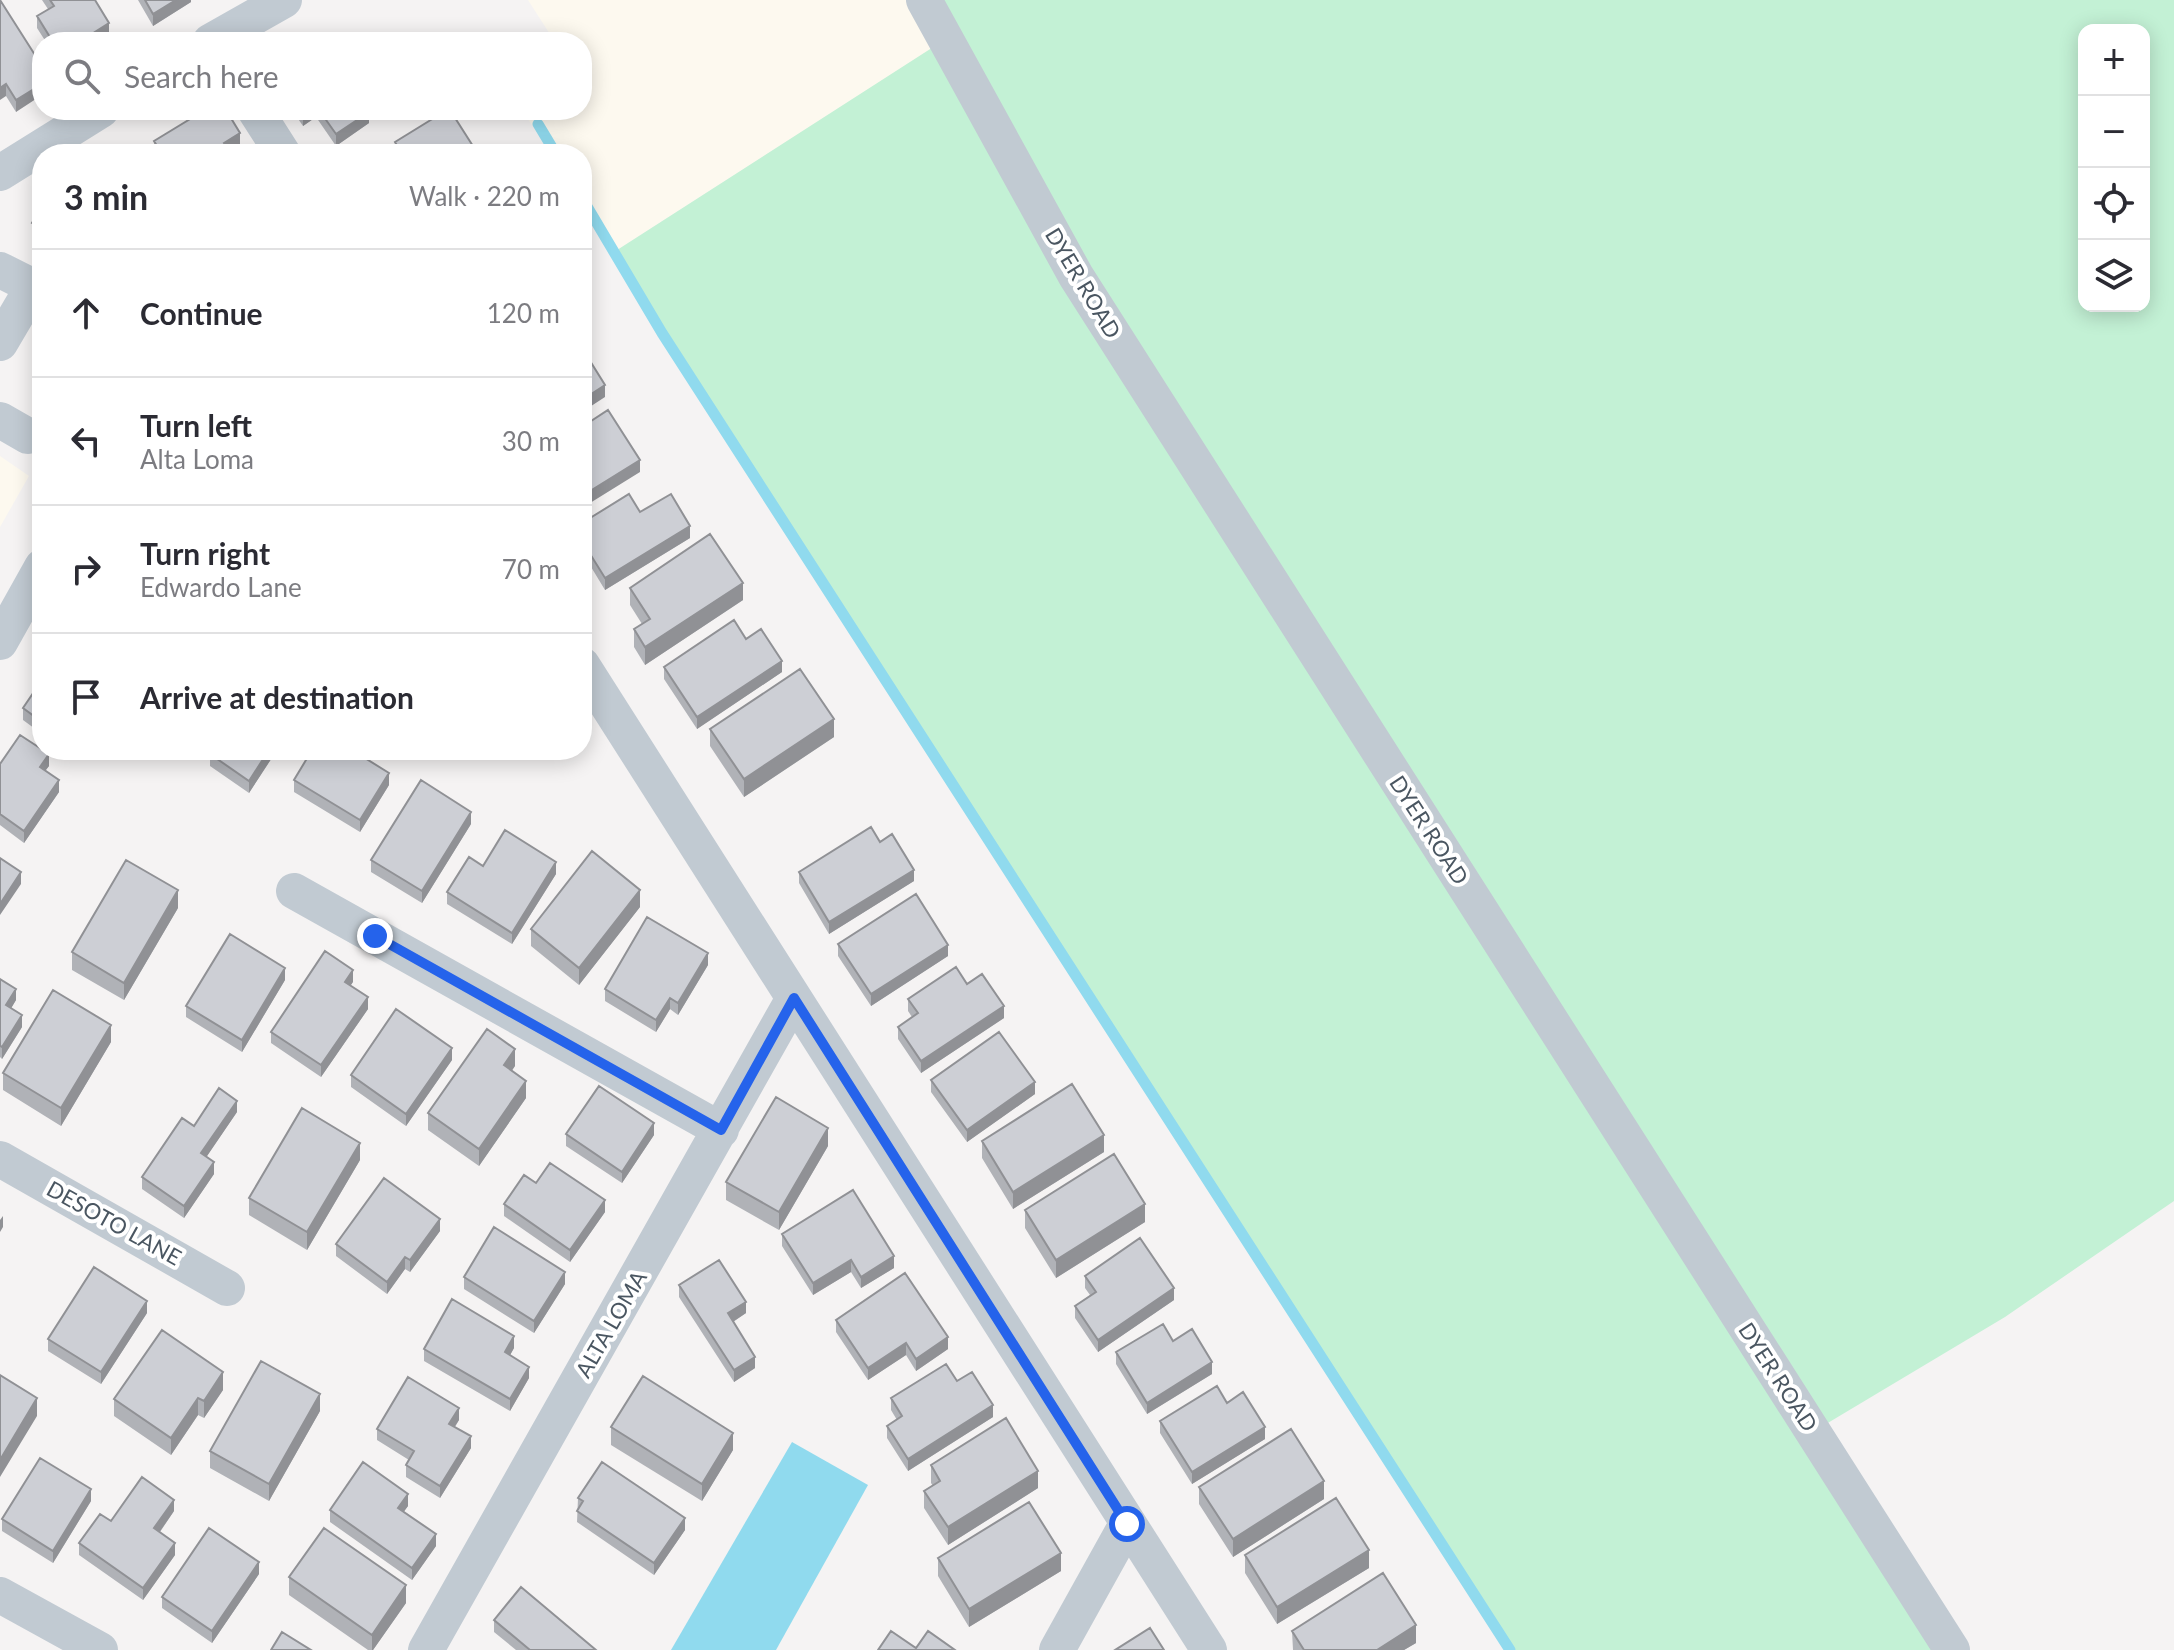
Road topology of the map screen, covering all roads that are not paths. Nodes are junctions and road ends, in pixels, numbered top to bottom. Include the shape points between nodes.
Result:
1 (284, 0) edge
2 (924, 0) edge
3 (228, 32) edge
4 (85, 120) edge
5 (261, 120) edge
6 (46, 144) edge
7 (277, 144) edge
8 (32, 153) edge
9 (0, 173) edge
10 (0, 270) edge
11 (32, 286) edge
12 (32, 296) edge
13 (0, 343) edge
14 (32, 585) edge
15 (0, 642) edge
16 (592, 681) edge
17 (294, 891) dead end
18 (794, 998) junction
19 (721, 1130) junction
20 (0, 1159) edge
21 (227, 1288) dead end
22 (1127, 1524) junction
23 (0, 1595) edge
24 (100, 1650) edge
25 (426, 1650) edge
26 (1057, 1650) edge
27 (1209, 1650) edge
28 (1952, 1650) edge

1 - 3 street
2 - 28 street, DYER ROAD via 1076,276
4 - 6 street
5 - 7 street
8 - 9 street
10 - 11 street
12 - 13 street
14 - 15 street
16 - 18 street
17 - 19 street
18 - 19 street, ALTA LOMA
18 - 22 street
19 - 25 street, ALTA LOMA
20 - 21 street, DESOTO LANE
22 - 26 street
22 - 27 street
23 - 24 street

